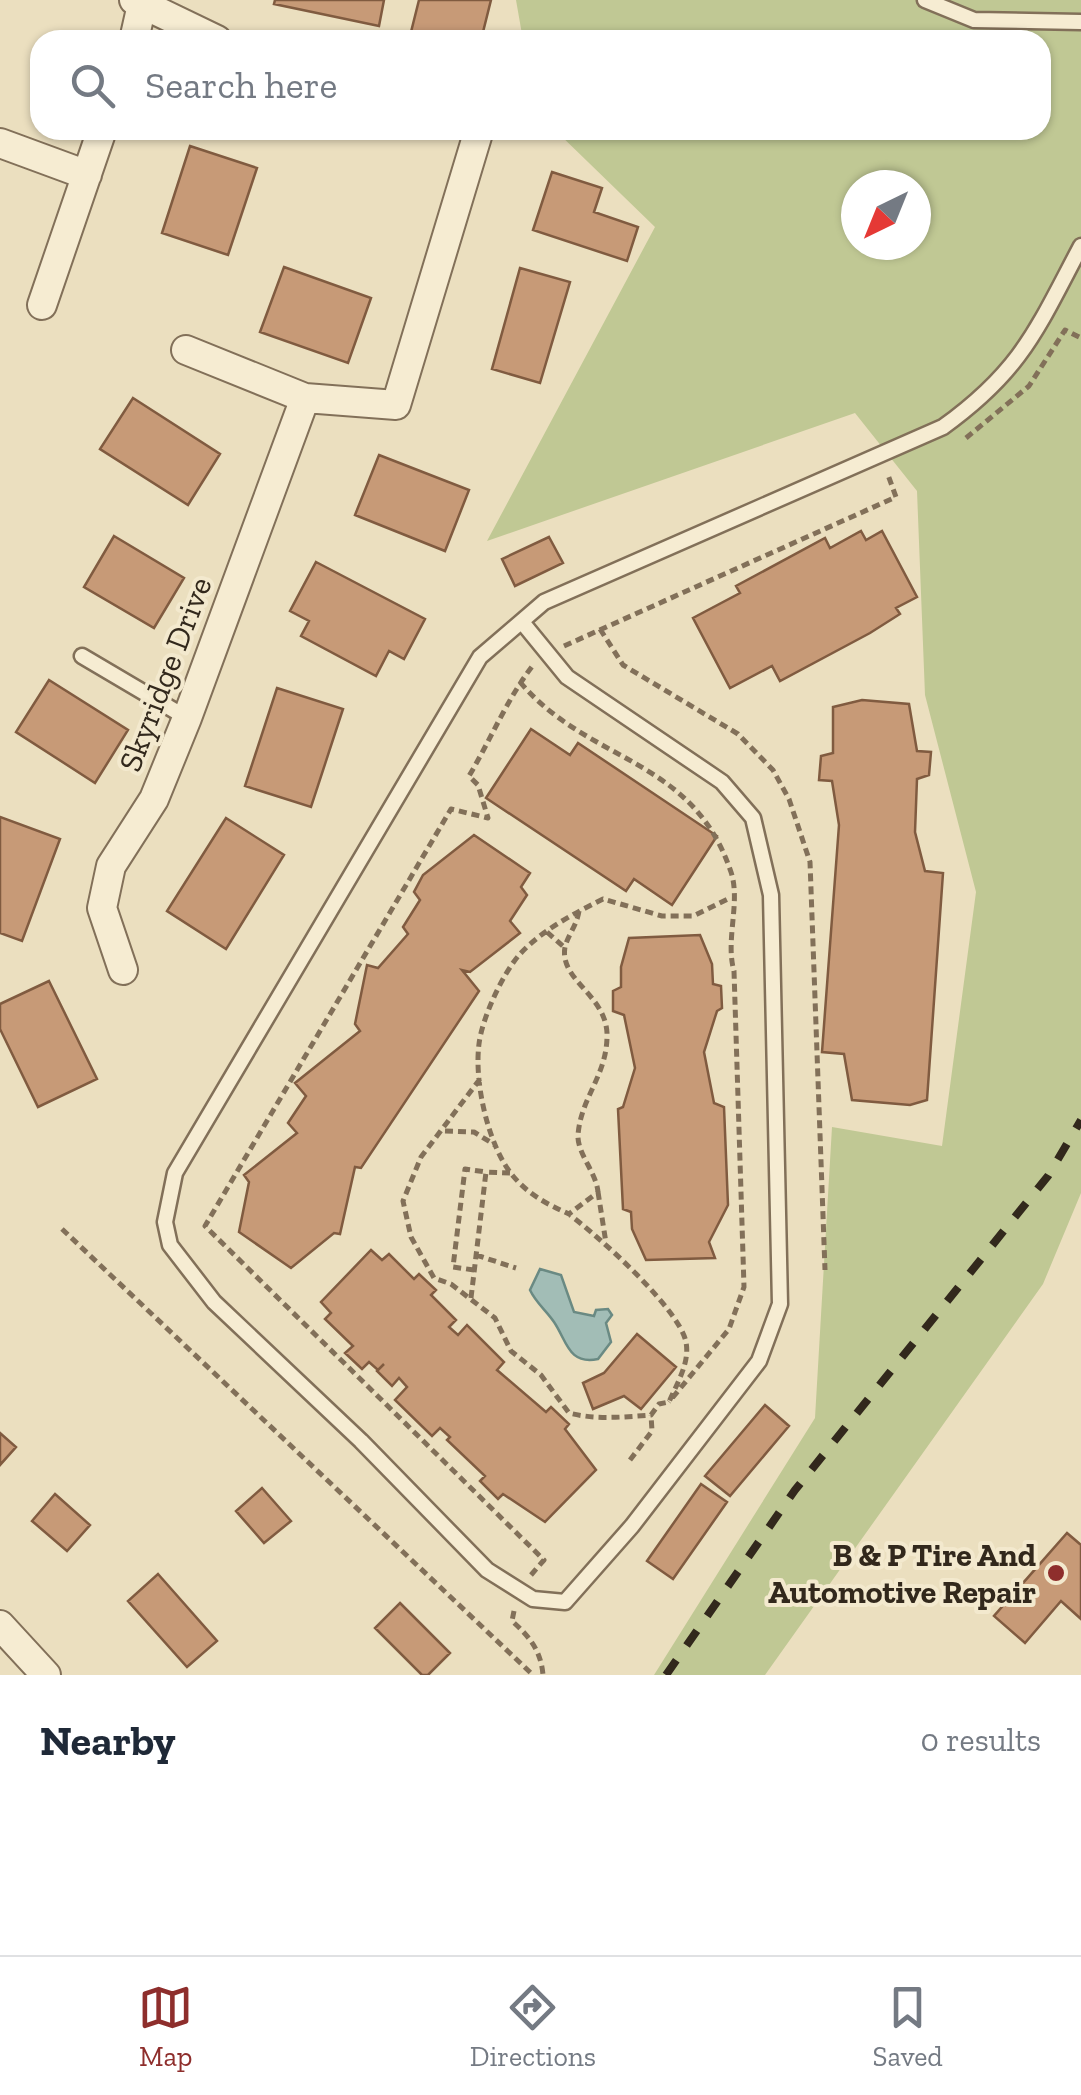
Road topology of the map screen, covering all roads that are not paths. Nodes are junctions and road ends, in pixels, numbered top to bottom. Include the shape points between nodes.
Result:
1 (925, 0) edge
2 (145, 2) edge
3 (1081, 22) edge
4 (137, 30) edge
5 (198, 30) edge
6 (98, 140) edge
7 (476, 140) edge
8 (0, 143) edge
9 (86, 175) junction
10 (1081, 246) edge
11 (42, 304) dead end
12 (186, 350) dead end
13 (305, 398) junction
14 (522, 622) junction
15 (82, 656) dead end
16 (188, 718) junction
17 (123, 970) dead end
18 (0, 1625) edge
19 (46, 1675) edge

1 - 3 lane via 974,20
2 - 4 street
2 - 5 street
6 - 9 street
7 - 13 street via 396,404
8 - 9 street
9 - 11 street
10 - 14 lane via 1026,351 991,393 943,428 544,602
12 - 13 street
13 - 16 street, Skyridge Drive
14 - 14 lane via 480,657 175,1173 165,1222 170,1245 214,1302 486,1570 534,1600 565,1602 758,1361 780,1304 771,895 753,818 722,782 567,677
15 - 16 lane
16 - 17 street, Skyridge Drive via 154,799 111,866 102,908
18 - 19 street

